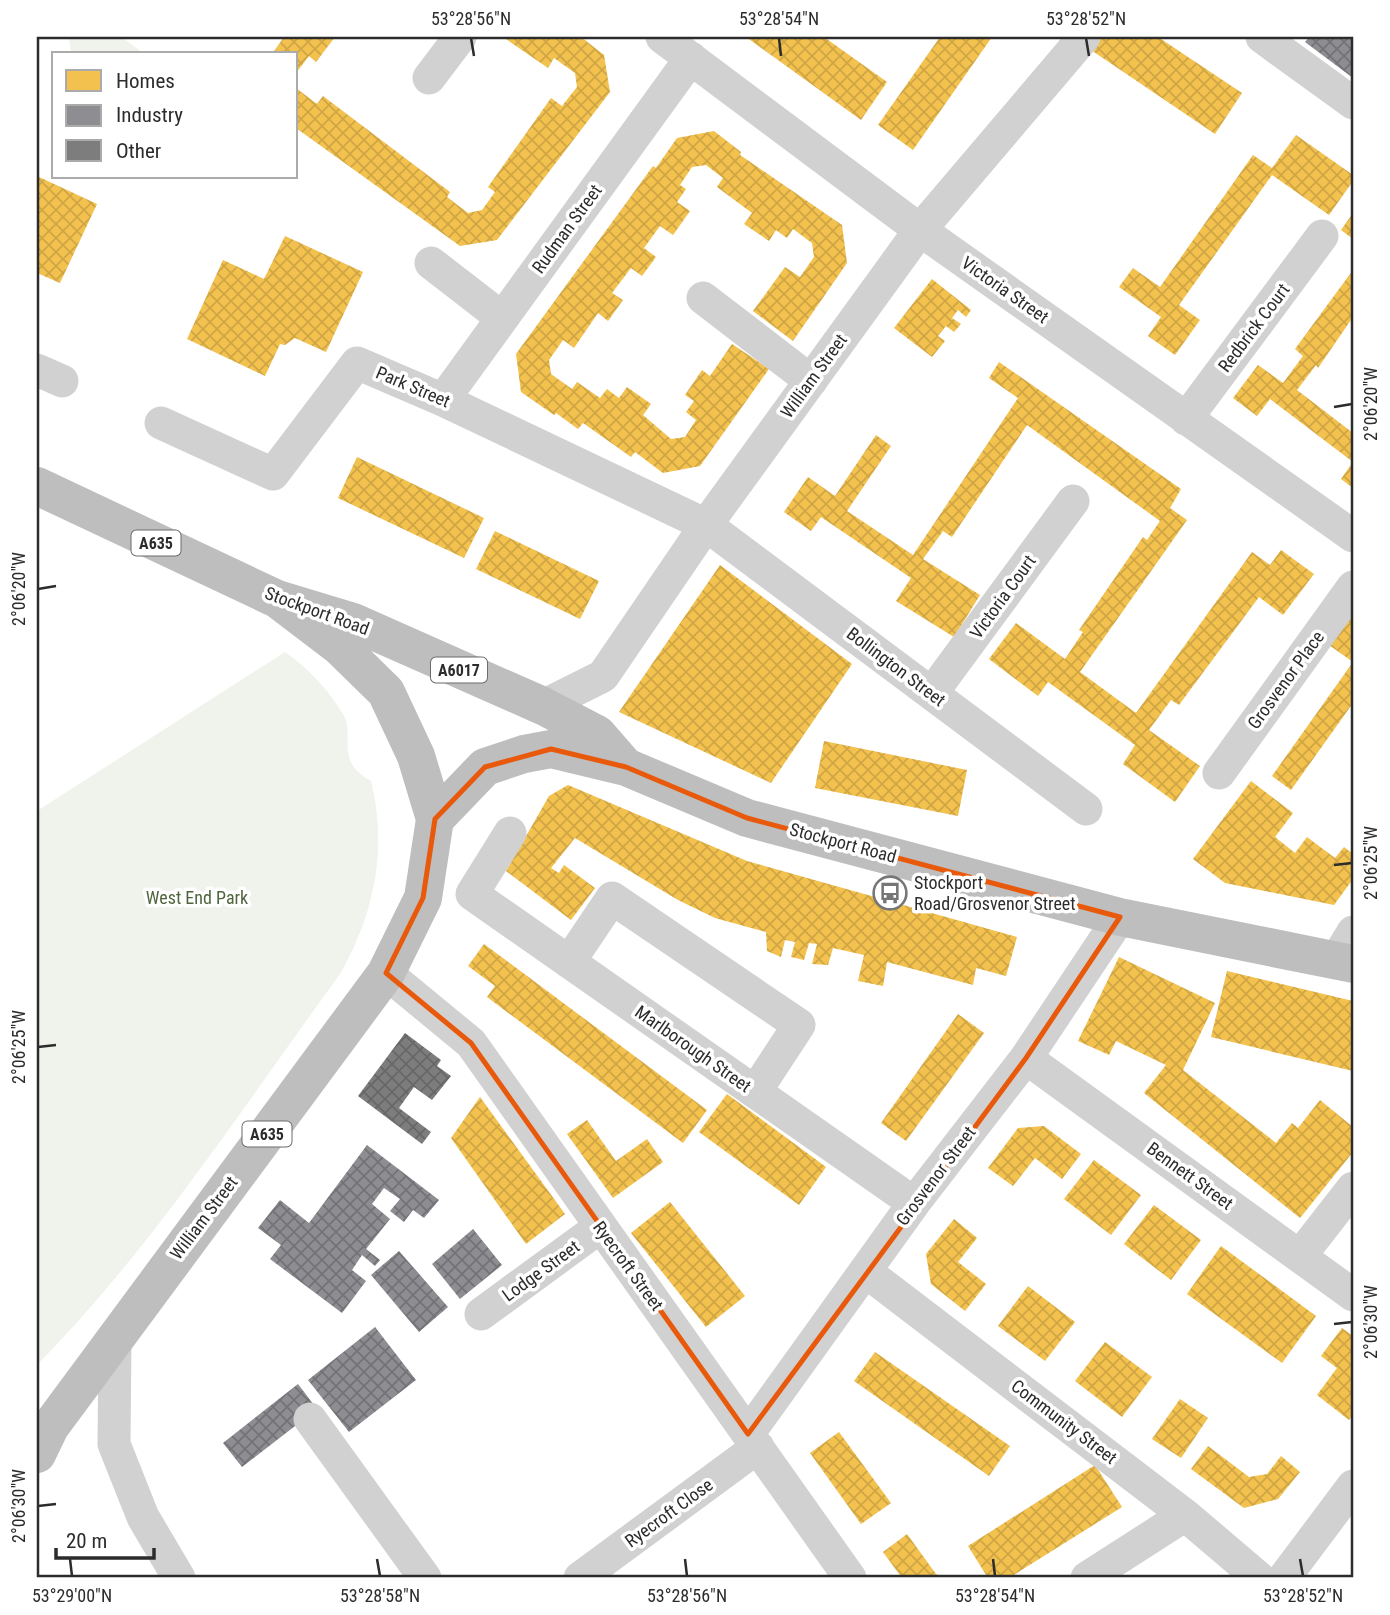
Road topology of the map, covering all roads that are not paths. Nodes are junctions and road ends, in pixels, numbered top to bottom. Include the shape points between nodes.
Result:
1 (460, 37) edge
2 (662, 37) edge
3 (1084, 37) edge
4 (1262, 37) edge
5 (691, 58) junction
6 (429, 78) dead end
7 (1353, 103) edge
8 (920, 230) junction
9 (1322, 236) dead end
10 (431, 263) dead end
11 (703, 298) dead end
12 (502, 318) junction
13 (811, 381) junction
14 (443, 400) junction
15 (1186, 419) junction
16 (161, 423) dead end
17 (37, 486) edge
18 (1073, 501) dead end
19 (706, 525) junction
20 (1353, 536) edge
21 (1353, 587) edge
22 (277, 599) junction
23 (932, 693) junction
24 (543, 706) junction
25 (626, 767) junction
26 (1219, 773) dead end
27 (1086, 809) dead end
28 (435, 819) junction
29 (510, 833) dead end
30 (1120, 917) junction
31 (1348, 952) edge
32 (569, 962) junction
33 (386, 973) junction
34 (1026, 1058) junction
35 (755, 1092) junction
36 (1353, 1188) edge
37 (914, 1203) junction
38 (600, 1227) junction
39 (1300, 1256) junction
40 (866, 1271) junction
41 (1353, 1295) edge
42 (481, 1314) dead end
43 (115, 1339) junction
44 (310, 1419) dead end
45 (41, 1438) edge
46 (753, 1440) junction
47 (1353, 1486) edge
48 (1185, 1515) junction
49 (424, 1577) edge
50 (179, 1578) edge
51 (580, 1578) edge
52 (850, 1578) edge
53 (1087, 1578) edge
54 (1259, 1578) edge
55 (1284, 1578) edge

1 - 6 street
2 - 5 street, Victoria Street
3 - 8 street, William Street
4 - 7 street
5 - 8 street, Victoria Street
5 - 12 street, Rudman Street
8 - 13 street, William Street
8 - 15 street, Victoria Street
9 - 15 street, Redbrick Court
10 - 12 street
11 - 13 street
12 - 14 street, Rudman Street
13 - 19 street, William Street
14 - 16 street, Park Street via 357,363 274,474
14 - 19 street, Park Street
15 - 20 street, Victoria Street
17 - 22 highway, Stockport Road / A635
18 - 23 street, Victoria Court
19 - 23 street, Bollington Street
19 - 24 street, William Street via 603,676
21 - 26 street, Grosvenor Place
22 - 24 highway, Stockport Road / A6017 via 353,622
22 - 28 highway, A635 via 340,647 386,692 416,756
23 - 27 street, Bollington Street
24 - 25 highway, Stockport Road / A6017 via 597,734
25 - 28 highway, Stockport Road / A6017 via 551,749 524,754 485,767
25 - 30 highway, Stockport Road / A6017 via 747,818
28 - 33 highway, William Street / A635 via 423,898
29 - 32 street, Marlborough Street via 472,894
30 - 31 highway, Stockport Road / A6017
30 - 34 street, Grosvenor Street
32 - 35 street, Marlborough Street
32 - 35 street via 612,898 799,1025
33 - 38 street, Ryecroft Street via 471,1043
33 - 43 highway, William Street / A635
34 - 37 street, Grosvenor Street
34 - 39 street, Bennett Street
35 - 37 street, Marlborough Street
36 - 39 street
37 - 40 street, Grosvenor Street
38 - 42 street, Lodge Street
38 - 46 street, Ryecroft Street
39 - 41 street, Bennett Street
40 - 46 street, Grosvenor Street
40 - 48 street, Community Street
43 - 45 highway, William Street / A635
43 - 50 street via 114,1444 143,1517
44 - 49 street
46 - 51 street, Ryecroft Close
46 - 52 street, Ryecroft Street
47 - 55 street
48 - 53 street
48 - 54 street, Community Street

